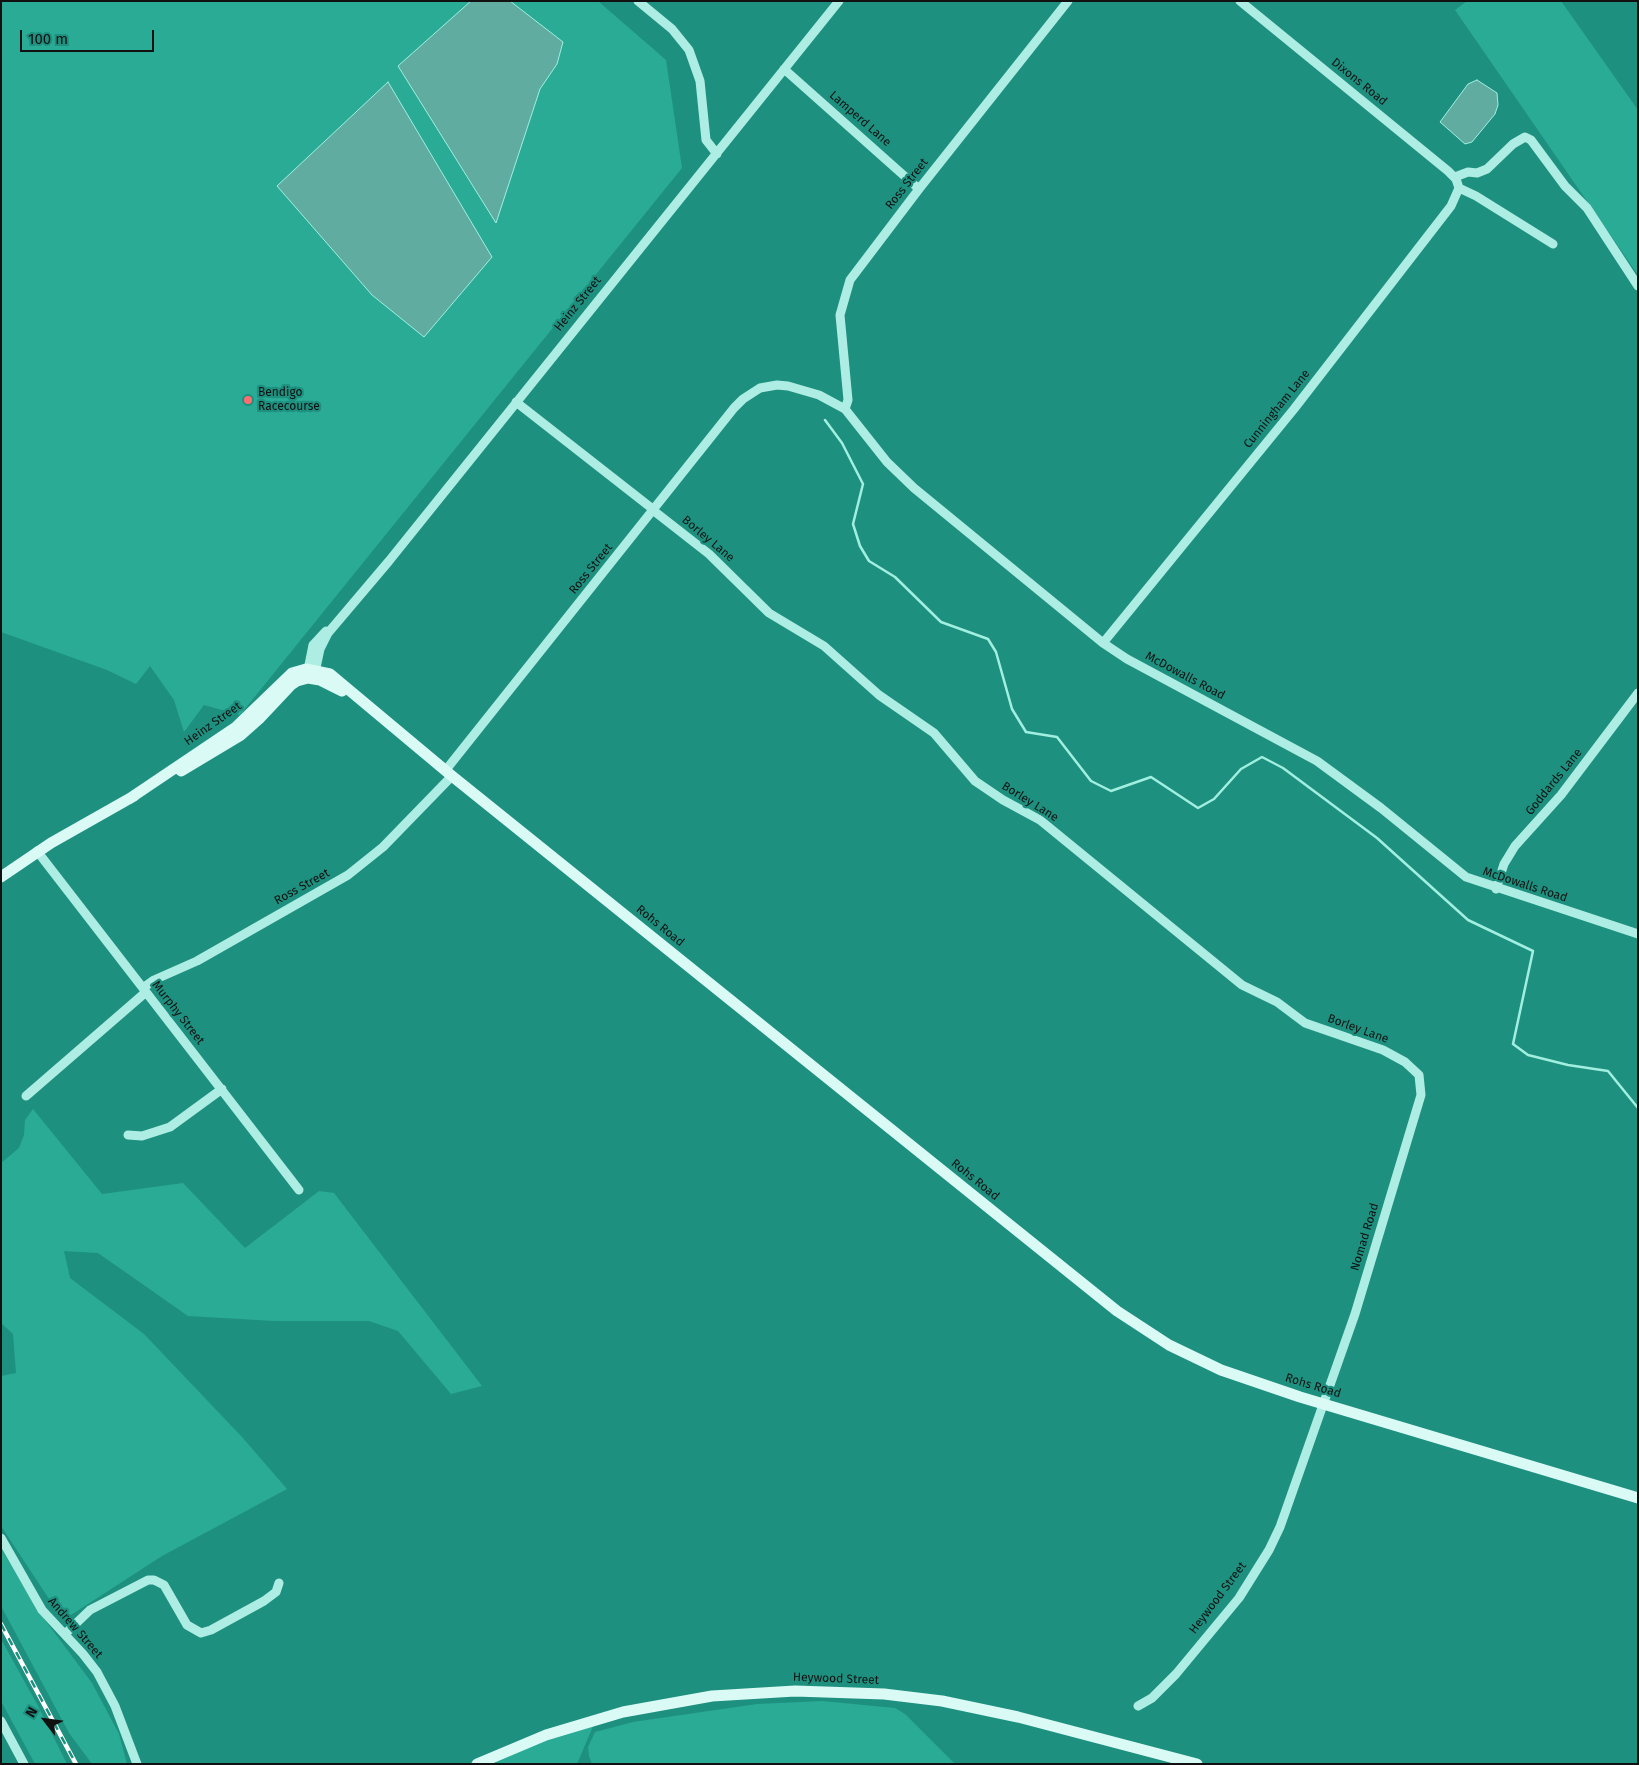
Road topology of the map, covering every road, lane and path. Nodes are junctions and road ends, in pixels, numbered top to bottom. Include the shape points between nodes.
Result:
1 (638, 1) edge
2 (839, 1) edge
3 (1068, 1) edge
4 (1240, 1) edge
5 (784, 69) junction
6 (717, 154) junction
7 (1457, 183) junction
8 (918, 189) junction
9 (1553, 244) dead end
10 (1638, 286) edge
11 (760, 388) joint
12 (516, 402) junction
13 (845, 409) junction
14 (654, 511) junction
15 (1103, 643) junction
16 (311, 674) junction
17 (1638, 693) edge
18 (448, 774) junction
19 (38, 851) junction
20 (1, 878) edge
21 (1496, 889) junction
22 (1638, 934) edge
23 (144, 990) junction
24 (1419, 1075) joint
25 (222, 1089) junction
26 (26, 1096) dead end
27 (128, 1135) dead end
28 (299, 1190) dead end
29 (1324, 1404) junction
30 (1638, 1498) edge
31 (1, 1538) edge
32 (279, 1583) dead end
33 (65, 1634) junction
34 (1138, 1706) dead end
35 (1, 1721) edge
36 (21, 1763) edge
37 (137, 1764) edge
38 (477, 1764) edge
39 (1197, 1764) edge

1 - 6 street via 672,29 688,50 700,81 706,140
2 - 5 street, Heinz Street
3 - 8 street, Ross Street
4 - 7 street, Dixons Road
5 - 6 street, Heinz Street
5 - 8 street, Lamperd Lane
6 - 12 street, Heinz Street
7 - 9 street, Dixons Road
7 - 10 street via 1468,172 1487,170 1513,144 1525,137 1531,140 1565,186 1587,208
7 - 15 street, Cunningham Lane via 1451,206 1294,409
8 - 13 street, Ross Street via 856,270 845,292 840,328 848,400
11 - 13 street, McDowalls Road via 777,385 808,390
11 - 14 street, Ross Street via 734,408
12 - 14 street, Borley Lane
12 - 16 street, Heinz Street via 323,640
13 - 15 street, McDowalls Road via 887,462 914,488
14 - 18 street, Ross Street
14 - 24 street, Borley Lane via 709,554 769,613 824,646 879,695 934,733 975,781 1047,825 1242,985 1277,1002 1304,1023 1382,1050
15 - 21 street, McDowalls Road via 1162,680 1317,761 1381,808 1456,871
16 - 18 street, Rohs Road via 336,678
16 - 19 street, Heinz Street via 299,670 285,679 246,718 205,752
17 - 21 street, Goddards Lane via 1561,795 1515,846 1504,864
18 - 23 street, Ross Street via 383,847 348,875 197,961 154,980
18 - 29 street, Rohs Road via 1117,1311 1168,1345 1221,1370
19 - 20 street, Heinz Street
19 - 23 street, Murphy Street
21 - 22 street, McDowalls Road
23 - 25 street, Murphy Street
23 - 26 street, Ross Street
24 - 29 street, Nomad Road via 1421,1095 1355,1314
25 - 27 street via 170,1127 142,1136
25 - 28 street, Murphy Street
29 - 30 street, Rohs Road
29 - 34 street, Heywood Street via 1280,1527 1254,1573 1238,1598 1176,1674 1152,1698
31 - 33 street, Andrew Street via 36,1602
32 - 33 street via 276,1592 264,1601 205,1633 187,1625 164,1585 148,1580 90,1610
33 - 37 street, Andrew Street via 104,1683
35 - 36 street
38 - 39 street, Heywood Street via 546,1735 623,1712 712,1696 795,1691 884,1694 967,1706

